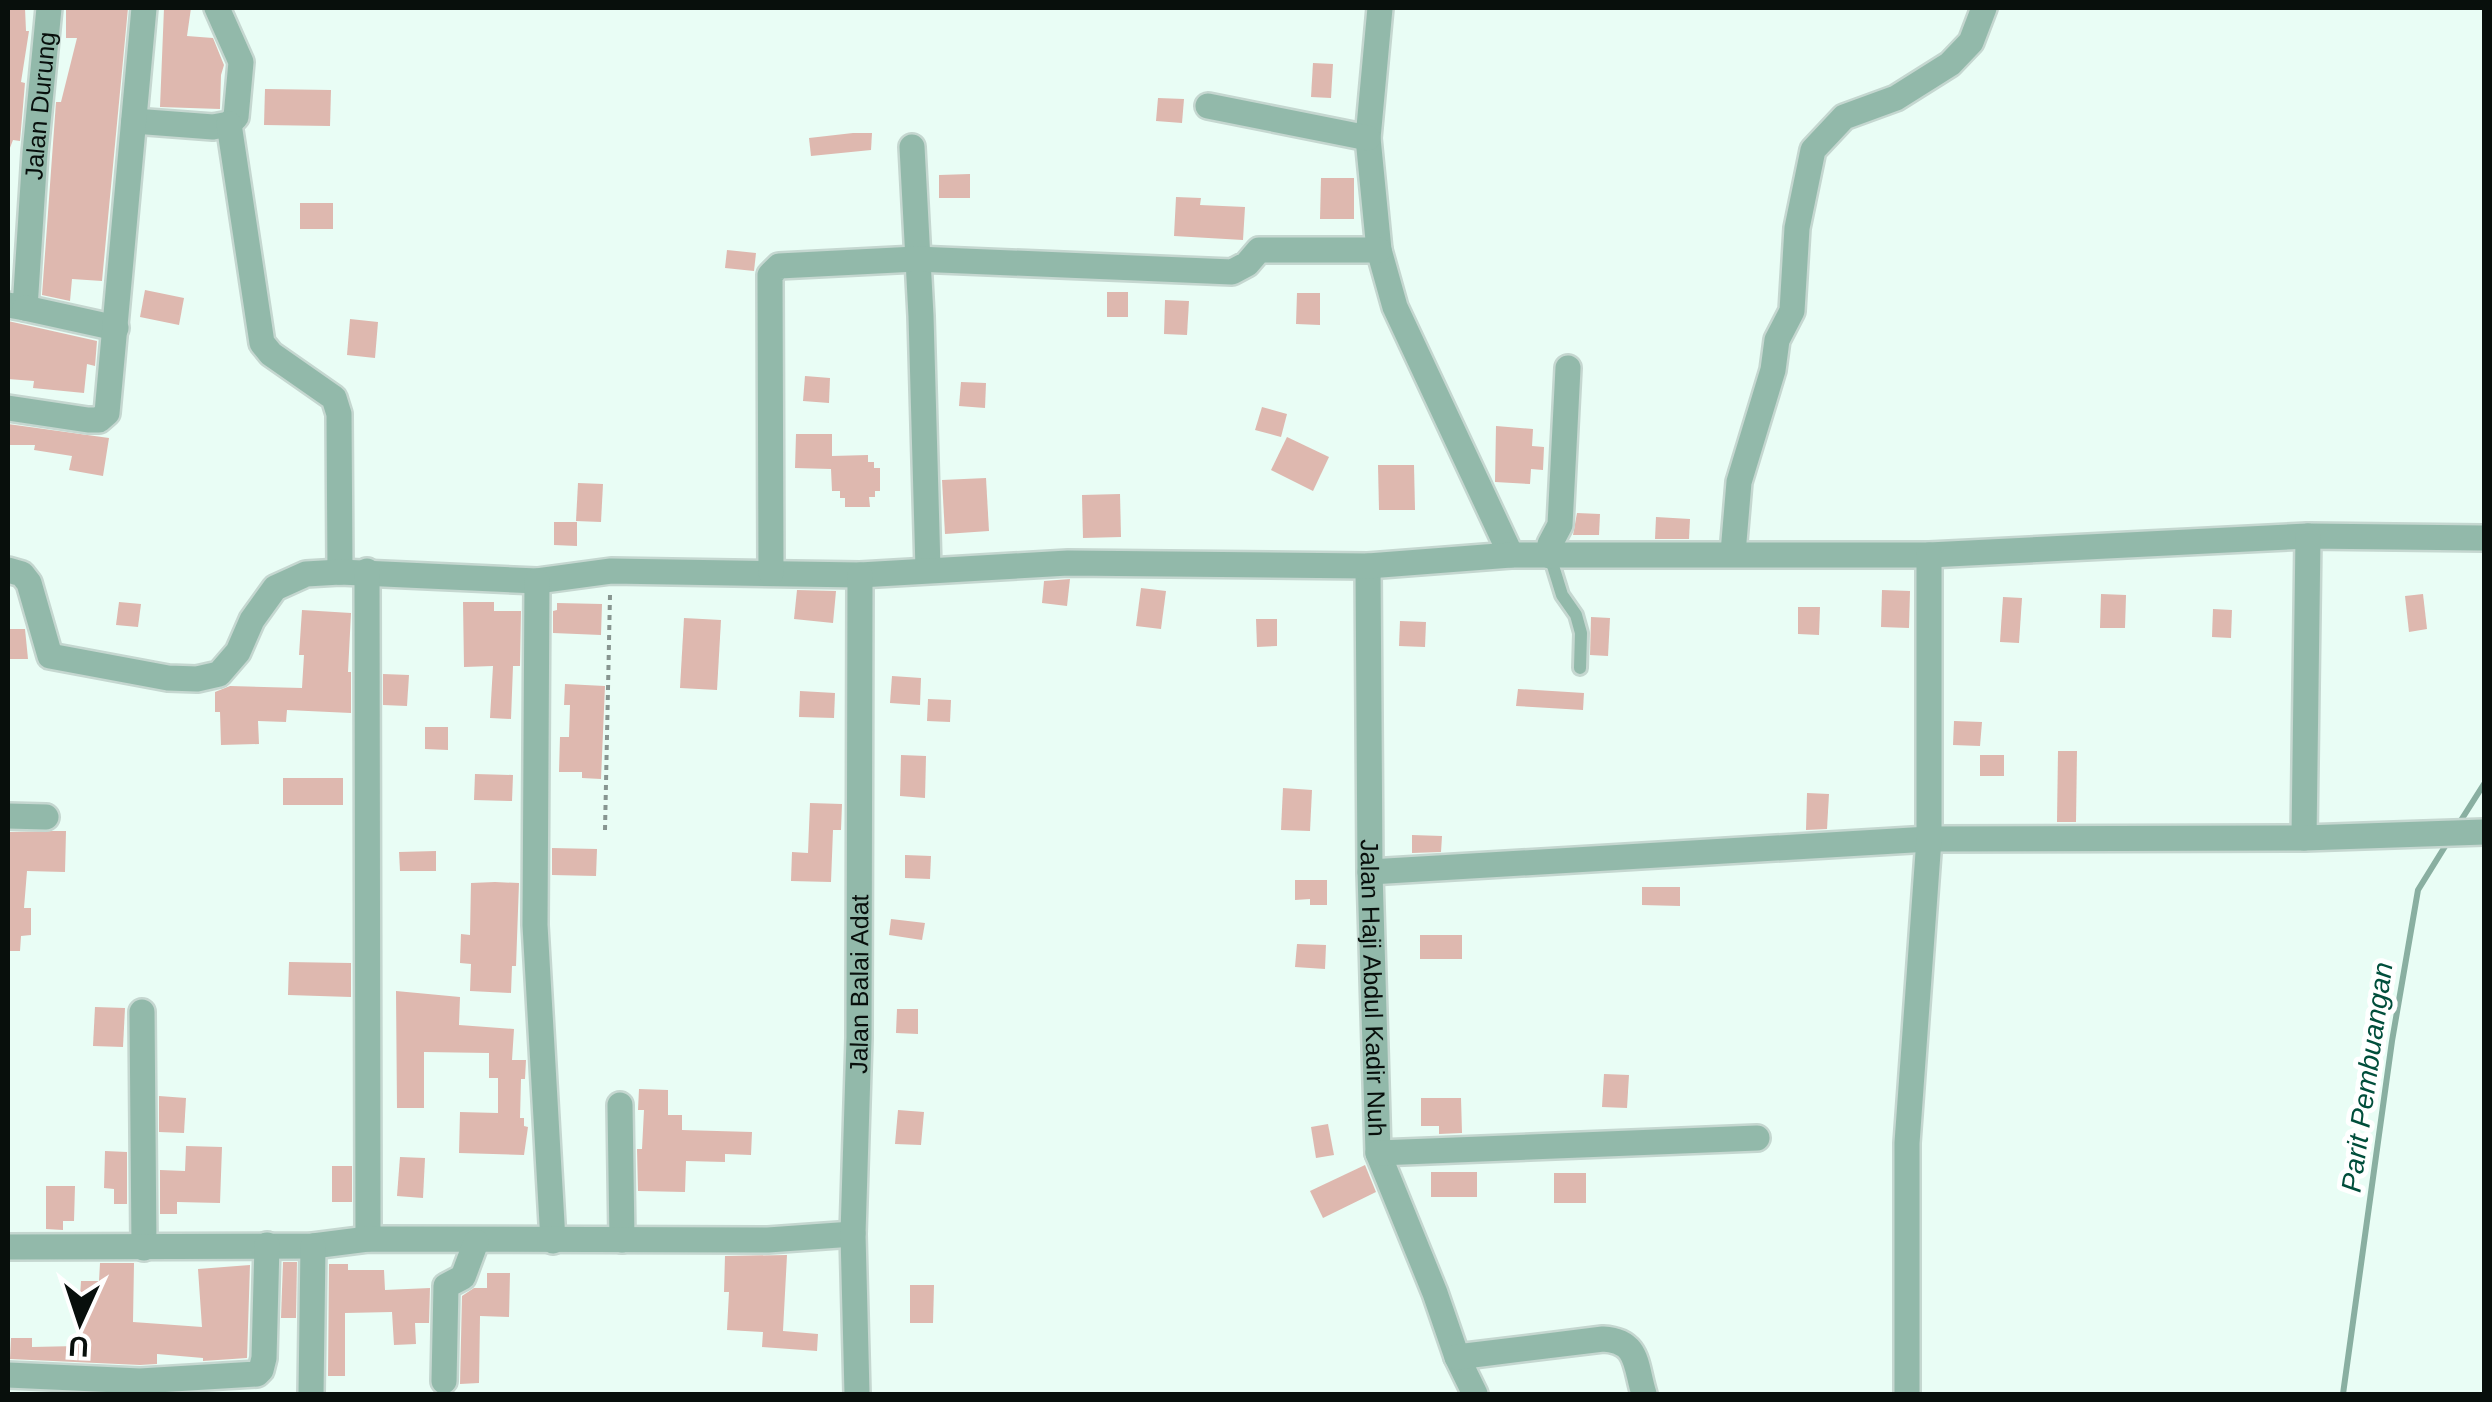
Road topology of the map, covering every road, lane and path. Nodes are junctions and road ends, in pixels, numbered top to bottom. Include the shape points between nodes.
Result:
1 (49, 8) edge
2 (144, 8) edge
3 (218, 8) edge
4 (1380, 8) edge
5 (1984, 8) edge
6 (1208, 106) dead end
7 (134, 121) junction
8 (229, 124) junction
9 (1368, 138) junction
10 (912, 148) dead end
11 (1379, 250) junction
12 (916, 259) junction
13 (16, 307) edge
14 (116, 328) junction
15 (1568, 368) dead end
16 (8, 408) edge
17 (2308, 536) junction
18 (2482, 538) dead end
19 (1734, 553) junction
20 (1510, 555) junction
21 (1929, 555) junction
22 (1550, 556) junction
23 (1368, 566) junction
24 (928, 569) junction
25 (8, 570) edge
26 (367, 571) junction
27 (611, 571) junction
28 (340, 572) junction
29 (771, 574) junction
30 (860, 575) junction
31 (536, 581) junction
32 (1580, 668) dead end
33 (8, 816) edge
34 (46, 817) dead end
35 (606, 830) dead end
36 (2483, 832) edge
37 (2304, 838) junction
38 (1929, 839) junction
39 (1370, 872) junction
40 (142, 1012) dead end
41 (620, 1105) dead end
42 (1757, 1138) dead end
43 (1378, 1153) junction
44 (853, 1234) junction
45 (368, 1239) junction
46 (622, 1240) junction
47 (553, 1241) junction
48 (476, 1242) junction
49 (266, 1245) junction
50 (8, 1246) edge
51 (314, 1246) junction
52 (144, 1248) junction
53 (1457, 1358) junction
54 (8, 1375) edge
55 (444, 1382) dead end
56 (311, 1394) edge
57 (857, 1394) edge
58 (1475, 1394) edge
59 (1644, 1394) edge
60 (1907, 1394) edge

1 - 13 street, Jalan Durung
2 - 7 street
3 - 8 street via 241,62 236,116
4 - 9 street
5 - 19 street via 1972,42 1950,64 1896,98 1844,117 1813,150 1797,228 1792,311 1739,482
6 - 9 street
7 - 8 street
7 - 14 street
8 - 28 street via 262,343 334,398 339,414
9 - 11 street
10 - 12 street
11 - 12 street via 1260,250 1232,272
11 - 20 street via 1395,308
12 - 24 street
12 - 29 street via 780,266 770,275
13 - 14 street
14 - 16 street via 108,413 88,420
15 - 22 street via 1560,525
17 - 18 street
17 - 21 street
17 - 37 street
19 - 21 street
19 - 22 street
20 - 22 street
20 - 23 street
21 - 38 street
22 - 32 lane via 1581,633
23 - 24 street
23 - 39 street, Jalan Haji Abdul Kadir Nuh
24 - 30 street
25 - 28 street via 28,583 50,656 196,680 229,666 275,588 306,574
26 - 28 street
26 - 31 street
26 - 45 street
27 - 29 street
27 - 31 street
27 - 35 path
29 - 30 street
30 - 44 street, Jalan Balai Adat
31 - 47 street via 536,925
33 - 34 street
36 - 37 street
37 - 38 street
38 - 39 street
38 - 60 street via 1907,1144
39 - 43 street, Jalan Haji Abdul Kadir Nuh
40 - 52 street
41 - 46 street
42 - 43 street
43 - 53 street, Jalan Haji Abdul Kadir Nuh
44 - 46 street
44 - 57 street, Jalan Balai Adat
45 - 48 street
45 - 51 street
46 - 47 street
47 - 48 street
48 - 55 street via 463,1277 446,1286
49 - 51 street
49 - 52 street
49 - 54 street via 264,1358 257,1374 140,1381
50 - 52 street
51 - 56 street
53 - 58 street, Jalan Haji Abdul Kadir Nuh
53 - 59 street via 1620,1340 1630,1347

